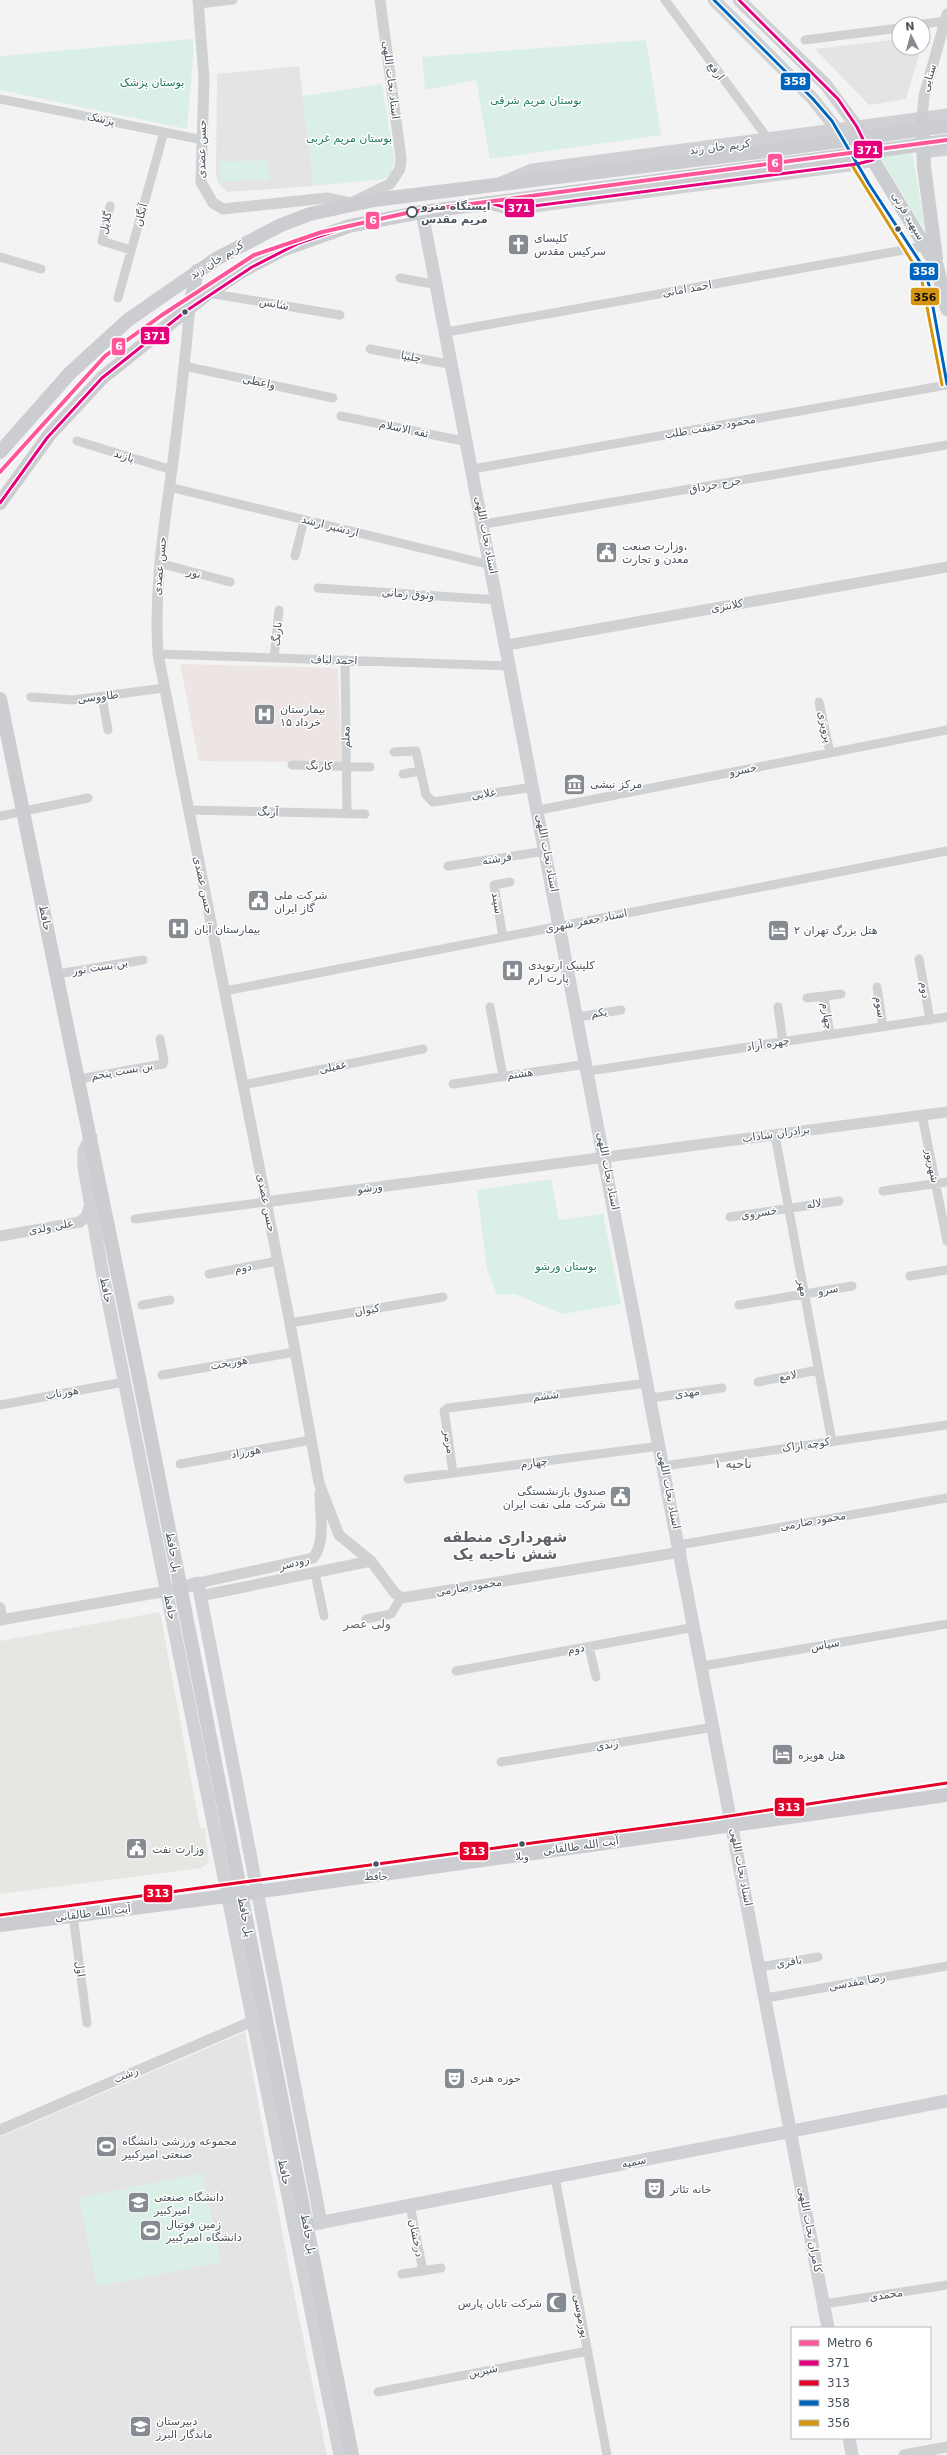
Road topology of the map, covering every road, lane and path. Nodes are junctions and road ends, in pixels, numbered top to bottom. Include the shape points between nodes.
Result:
1 (233, 0) edge
2 (380, 0) edge
3 (665, 0) edge
4 (714, 0) edge
5 (739, 0) edge
6 (198, 2) edge
7 (946, 18) edge
8 (931, 22) edge
9 (891, 29) edge
10 (805, 40) dead end
11 (0, 99) edge
12 (947, 115) edge
13 (922, 118) junction
14 (947, 126) edge
15 (857, 127) junction
16 (838, 129) junction
17 (164, 132) junction
18 (806, 134) junction
19 (203, 140) junction
20 (769, 140) junction
21 (947, 141) edge
22 (947, 149) edge
23 (923, 152) junction
24 (873, 160) junction
25 (857, 164) junction
26 (812, 170) junction
27 (496, 186) junction
28 (489, 203) junction
29 (350, 204) junction
30 (110, 206) dead end
31 (422, 212) junction
32 (926, 246) junction
33 (131, 250) junction
34 (0, 257) edge
35 (937, 266) junction
36 (41, 269) dead end
37 (197, 271) junction
38 (400, 278) dead end
39 (944, 281) edge
40 (438, 285) junction
41 (208, 293) junction
42 (118, 298) dead end
43 (190, 306) junction
44 (947, 309) edge
45 (340, 315) dead end
46 (447, 332) junction
47 (370, 348) dead end
48 (453, 365) junction
49 (184, 366) junction
50 (947, 385) edge
51 (334, 398) dead end
52 (341, 416) dead end
53 (77, 441) dead end
54 (468, 442) junction
55 (947, 445) edge
56 (0, 452) edge
57 (473, 469) junction
58 (172, 470) junction
59 (169, 487) junction
60 (0, 503) edge
61 (304, 520) junction
62 (484, 524) junction
63 (295, 556) dead end
64 (159, 563) junction
65 (491, 565) junction
66 (947, 567) edge
67 (230, 582) dead end
68 (318, 588) dead end
69 (498, 600) junction
70 (279, 610) dead end
71 (507, 645) junction
72 (158, 654) junction
73 (274, 658) junction
74 (345, 660) junction
75 (511, 666) junction
76 (164, 688) junction
77 (31, 697) dead end
78 (102, 697) junction
79 (0, 699) edge
80 (819, 702) dead end
81 (108, 730) dead end
82 (947, 730) edge
83 (394, 752) dead end
84 (830, 753) junction
85 (292, 765) dead end
86 (347, 767) junction
87 (370, 767) dead end
88 (421, 771) junction
89 (403, 774) dead end
90 (534, 787) junction
91 (88, 798) dead end
92 (188, 810) junction
93 (538, 810) junction
94 (23, 811) junction
95 (347, 814) junction
96 (365, 814) dead end
97 (0, 816) edge
98 (546, 851) junction
99 (947, 852) edge
100 (448, 866) dead end
101 (510, 882) dead end
102 (561, 926) junction
103 (502, 937) junction
104 (143, 960) dead end
105 (920, 960) dead end
106 (57, 974) junction
107 (877, 987) dead end
108 (225, 991) junction
109 (841, 994) dead end
110 (824, 996) junction
111 (807, 998) dead end
112 (490, 1007) dead end
113 (778, 1007) dead end
114 (621, 1010) dead end
115 (578, 1017) junction
116 (947, 1018) edge
117 (930, 1020) junction
118 (883, 1027) junction
119 (830, 1035) junction
120 (160, 1039) dead end
121 (783, 1042) junction
122 (423, 1048) dead end
123 (588, 1068) junction
124 (503, 1076) junction
125 (79, 1079) junction
126 (453, 1084) dead end
127 (243, 1086) junction
128 (947, 1112) edge
129 (922, 1115) junction
130 (775, 1135) junction
131 (91, 1137) junction
132 (605, 1157) junction
133 (947, 1182) edge
134 (936, 1184) junction
135 (883, 1191) dead end
136 (839, 1201) dead end
137 (90, 1202) junction
138 (265, 1202) junction
139 (789, 1208) junction
140 (730, 1218) dead end
141 (135, 1219) dead end
142 (0, 1236) edge
143 (947, 1241) edge
144 (278, 1262) junction
145 (947, 1270) edge
146 (209, 1274) dead end
147 (910, 1276) dead end
148 (852, 1286) dead end
149 (805, 1294) junction
150 (443, 1297) dead end
151 (170, 1300) dead end
152 (142, 1305) dead end
153 (740, 1305) dead end
154 (290, 1322) junction
155 (295, 1352) junction
156 (818, 1370) junction
157 (162, 1375) dead end
158 (139, 1378) joint
159 (124, 1382) junction
160 (758, 1382) dead end
161 (648, 1384) junction
162 (722, 1388) dead end
163 (651, 1398) junction
164 (0, 1405) edge
165 (444, 1411) joint
166 (947, 1425) edge
167 (312, 1440) junction
168 (832, 1442) junction
169 (660, 1446) junction
170 (180, 1464) dead end
171 (664, 1466) junction
172 (453, 1473) junction
173 (408, 1479) dead end
174 (320, 1483) junction
175 (947, 1498) edge
176 (680, 1548) junction
177 (371, 1561) junction
178 (315, 1573) junction
179 (199, 1589) junction
180 (167, 1592) junction
181 (401, 1598) junction
182 (0, 1608) edge
183 (324, 1616) dead end
184 (366, 1619) dead end
185 (1, 1620) edge
186 (947, 1624) edge
187 (695, 1627) junction
188 (589, 1647) junction
189 (702, 1666) junction
190 (456, 1671) dead end
191 (596, 1677) dead end
192 (714, 1727) junction
193 (229, 1735) junction
194 (197, 1740) junction
195 (500, 1762) dead end
196 (239, 1786) junction
197 (207, 1792) junction
198 (947, 1795) edge
199 (733, 1825) junction
200 (258, 1891) junction
201 (227, 1896) junction
202 (73, 1916) junction
203 (0, 1925) edge
204 (818, 1957) dead end
205 (947, 1966) edge
206 (760, 1967) junction
207 (766, 1998) junction
208 (281, 2008) junction
209 (253, 2021) junction
210 (87, 2023) dead end
211 (947, 2101) edge
212 (0, 2130) edge
213 (792, 2131) junction
214 (555, 2177) junction
215 (410, 2205) junction
216 (321, 2222) junction
217 (295, 2228) junction
218 (441, 2268) dead end
219 (423, 2271) junction
220 (402, 2274) dead end
221 (947, 2285) edge
222 (824, 2304) junction
223 (828, 2327) edge
224 (588, 2351) junction
225 (378, 2392) dead end
226 (849, 2439) edge
227 (947, 2447) edge
228 (340, 2455) edge
229 (352, 2455) edge
230 (607, 2455) edge
231 (852, 2455) edge
232 (904, 2455) edge

1 - 6 street
2 - 29 street, استاد نجات اللهی via 401,158 400,169 390,184
3 - 20 street, ارفع
4 - 16 main road via 813,99
5 - 15 main road via 826,85
6 - 19 street, حسن عضدی via 204,78
7 - 8 street
7 - 13 street, سنایی via 924,96
9 - 10 street
11 - 17 street, پزشک
12 - 13 main road, کریم خان زند
13 - 15 main road, کریم خان زند
13 - 23 main road
14 - 27 main road, کریم خان زند, bridge
15 - 16 main road, کریم خان زند
15 - 24 main road, سپهبد قرنی
16 - 18 main road, کریم خان زند
16 - 25 main road
17 - 19 street, پزشک
17 - 33 street, آبگان
18 - 20 main road, کریم خان زند
18 - 26 main road via 822,139 827,151 825,164
19 - 29 street, حسن عضدی via 201,182 213,204 223,209 326,198
20 - 27 main road, کریم خان زند via 532,170
21 - 28 main road, کریم خان زند, bridge
22 - 23 main road
23 - 35 main road
24 - 25 main road
24 - 32 main road, سپهبد قرنی
25 - 26 main road
26 - 28 main road via 511,210
27 - 29 main road, کریم خان زند
28 - 31 main road, کریم خان زند
29 - 37 main road, کریم خان زند via 281,225 238,246
30 - 33 street, گلایل via 102,241
31 - 40 main road, استاد نجات اللهی
31 - 41 main road, کریم خان زند via 349,226 316,237 282,250
32 - 35 main road, سپهبد قرنی
32 - 46 street, احمد امانی
33 - 42 street, آبگان
34 - 36 street
35 - 39 main road, سپهبد قرنی
37 - 43 main road
37 - 56 main road, کریم خان زند via 128,320 88,356
38 - 40 street
39 - 44 main road, سپهبد قرنی
40 - 46 main road, استاد نجات اللهی
41 - 43 main road, کریم خان زند
41 - 45 street, شانس
43 - 49 street, حسن عضدی
43 - 60 main road, کریم خان زند via 120,362 85,394 45,440
46 - 48 main road, استاد نجات اللهی
47 - 48 street, چلیپا
48 - 54 main road, استاد نجات اللهی
49 - 51 street, واعظی
49 - 58 street, حسن عضدی
50 - 57 street, محمود حقیقت طلب
52 - 54 street, ثقه الاسلام
53 - 58 street, پازند
54 - 57 main road, استاد نجات اللهی
55 - 62 street, جرج جرداق
57 - 62 main road, استاد نجات اللهی
58 - 59 street, حسن عضدی
59 - 61 street, اردشیر ارشد
59 - 64 street, حسن عضدی
61 - 63 street
61 - 65 street, اردشیر ارشد
62 - 65 main road, استاد نجات اللهی
64 - 67 street, نور
64 - 72 street, حسن عضدی via 156,611
65 - 69 main road, استاد نجات اللهی
66 - 71 street, کلانتری
68 - 69 street, وثوق زمانی
69 - 71 main road, استاد نجات اللهی
70 - 73 street, نارنگ
71 - 75 main road, استاد نجات اللهی
72 - 73 street, احمد لباف
72 - 76 street, حسن عضدی
73 - 74 street, احمد لباف
74 - 75 street, احمد لباف
74 - 86 street, معلم
75 - 90 main road, استاد نجات اللهی
76 - 78 street, طاووسی
76 - 92 street, حسن عضدی
77 - 78 street, طاووسی via 73,700
78 - 81 street
79 - 94 main road, حافظ
80 - 84 street, پرویزی
82 - 84 street, خسرو
83 - 88 street via 416,751
84 - 93 street, خسرو
85 - 86 street, کارنگ
86 - 87 street, کارنگ
86 - 95 street, معلم
88 - 89 street
88 - 90 street, علایی via 427,798 434,802
90 - 93 main road, استاد نجات اللهی
91 - 94 street
92 - 95 street, آرنگ
92 - 108 street, حسن عضدی
93 - 98 main road, استاد نجات اللهی
94 - 97 street
94 - 106 main road, حافظ
95 - 96 street, آرنگ
98 - 100 street, فرشته
98 - 102 main road, استاد نجات اللهی
99 - 102 street, استاد جعفر شهری
101 - 103 street, سپند via 494,885
102 - 103 street, استاد جعفر شهری
102 - 115 main road, استاد نجات اللهی
103 - 108 street, استاد جعفر شهری
104 - 106 street, بن بست نور
105 - 117 street, دوم
106 - 125 main road, حافظ
107 - 118 street, سوم
108 - 127 street, حسن عضدی
109 - 110 street
110 - 111 street
110 - 119 street, چهارم
112 - 124 street
113 - 121 street
114 - 115 street, یکم
115 - 123 main road, استاد نجات اللهی
116 - 117 street, چهره آزاد
117 - 118 street, چهره آزاد
118 - 119 street, چهره آزاد
119 - 121 street, چهره آزاد
120 - 125 street, بن بست پنجم via 164,1061 162,1064
121 - 123 street, چهره آزاد
122 - 127 street, عقیلی
123 - 124 street, هشتم
123 - 132 main road, استاد نجات اللهی
124 - 126 street, هشتم
125 - 131 main road, حافظ
127 - 138 street, حسن عضدی
128 - 129 street, برادران شاداب
129 - 130 street, برادران شاداب
129 - 134 street, شهریور
130 - 132 street, برادران شاداب
130 - 139 street, مهر
131 - 137 main road, حافظ via 84,1151
131 - 158 main road, حافظ
132 - 138 street, ورشو
132 - 161 main road, استاد نجات اللهی
133 - 134 street
134 - 135 street
134 - 143 street, شهریور
136 - 139 street, لاله
137 - 142 street, علی ولدی via 86,1215 80,1222
137 - 159 main road, حافظ
138 - 141 street, ورشو
138 - 144 street, حسن عضدی
139 - 140 street, خسروی
139 - 149 street, مهر
144 - 146 street, دوم
144 - 154 street, حسن عضدی
145 - 147 street
148 - 149 street, سرو
149 - 153 street, سرو
149 - 156 street, مهر
150 - 154 street, کیوان
151 - 152 street
154 - 155 street, حسن عضدی
155 - 157 street, هوربخت
155 - 167 street, حسن عضدی
156 - 160 street, لامع
156 - 168 street, مهر
158 - 229 main road, پل حافظ, bridge
159 - 164 street, هورتاب
159 - 180 main road, حافظ
161 - 163 main road, استاد نجات اللهی
161 - 165 street, ششم via 448,1408
162 - 163 street, مهدی
163 - 169 main road, استاد نجات اللهی
165 - 172 street, مرمر
166 - 168 street, کوچه اراک
167 - 170 street, هورزاد
167 - 174 street, حسن عضدی
168 - 171 street, کوچه اراک
169 - 171 main road, استاد نجات اللهی
169 - 172 street, چهارم
171 - 176 main road, استاد نجات اللهی
172 - 173 street, چهارم
174 - 177 street via 339,1535
174 - 179 street, رودسر via 320,1538 317,1554 313,1558
175 - 176 street, محمود صارمی
176 - 181 street, محمود صارمی
176 - 187 main road, استاد نجات اللهی
177 - 178 street, رودسر
177 - 181 street
178 - 179 street, رودسر
178 - 183 street
179 - 180 main road
179 - 193 main road
180 - 185 street
180 - 194 main road, حافظ
181 - 184 street via 391,1614
182 - 185 street
186 - 189 street, سپاس
187 - 188 street, دوم
187 - 189 main road, استاد نجات اللهی
188 - 190 street, دوم
188 - 191 street
189 - 192 main road, استاد نجات اللهی
192 - 195 street, زندی
192 - 199 main road, استاد نجات اللهی
193 - 194 main road via 219,1723 208,1723 200,1729
193 - 196 main road
194 - 197 main road, حافظ
196 - 197 main road via 238,1799 231,1807 225,1809 214,1807
196 - 200 main road
197 - 201 main road, حافظ
198 - 199 main road, آیت الله طالقانی
199 - 200 main road, آیت الله طالقانی
199 - 206 main road, استاد نجات اللهی
200 - 201 main road, آیت الله طالقانی
200 - 208 main road
201 - 202 main road, آیت الله طالقانی
201 - 209 main road, حافظ
202 - 203 main road, آیت الله طالقانی
202 - 210 street, اول
204 - 206 street, باقری
205 - 207 street, رضا مقدسی
206 - 207 main road, استاد نجات اللهی
207 - 213 main road, استاد نجات اللهی
208 - 209 main road
208 - 216 main road
209 - 212 street, رشت
209 - 217 main road, حافظ
211 - 213 main road, سمیه
213 - 214 main road, سمیه
213 - 222 main road, کامران نجات اللهی
214 - 215 main road, سمیه
214 - 224 street, پورموسی
215 - 216 main road, سمیه
215 - 219 street, درخشان
216 - 217 main road, سمیه
217 - 228 main road, حافظ
218 - 219 street
219 - 220 street
221 - 222 street, محمدی
222 - 223 main road, کامران نجات اللهی
224 - 225 street, شیرین
224 - 230 street, پورموسی
226 - 231 main road
227 - 232 street

